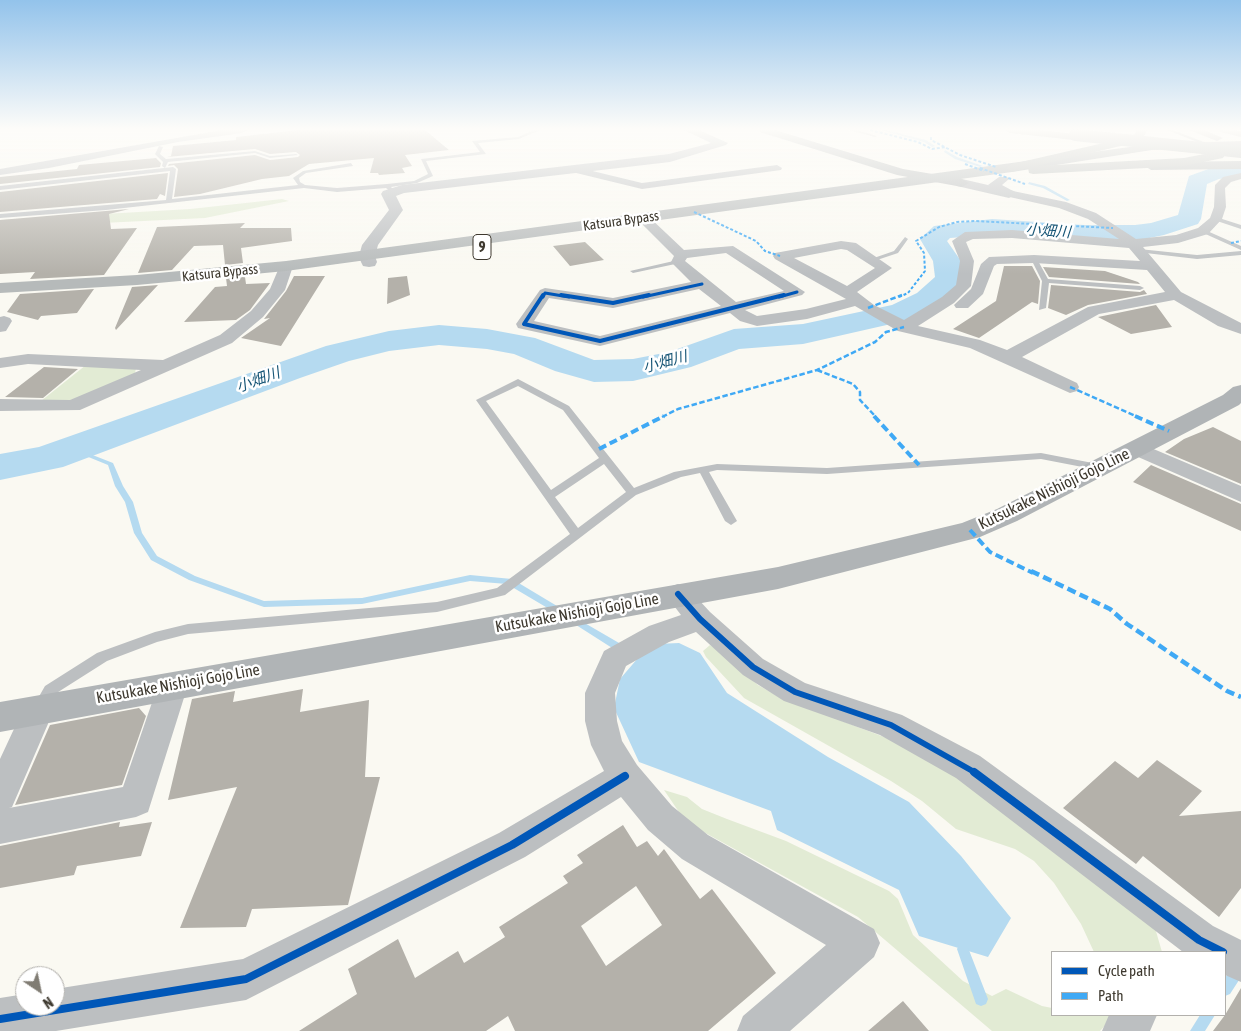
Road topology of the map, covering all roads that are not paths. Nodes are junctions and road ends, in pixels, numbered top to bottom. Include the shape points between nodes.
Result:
1 (90, 178) edge
2 (172, 178) edge
3 (296, 178) edge
4 (424, 178) edge
5 (495, 178) edge
6 (610, 178) edge
7 (701, 178) edge
8 (939, 178) edge
9 (940, 178) edge
10 (963, 178) edge
11 (963, 178) edge
12 (968, 178) edge
13 (1002, 178) edge
14 (1234, 178) edge
15 (946, 180) junction
16 (1025, 184) dead end
17 (304, 186) junction
18 (0, 188) edge
19 (390, 189) junction
20 (1009, 194) junction
21 (169, 201) junction
22 (1062, 206) junction
23 (0, 216) edge
24 (1216, 219) junction
25 (647, 221) junction
26 (1241, 227) edge
27 (1203, 231) junction
28 (905, 240) dead end
29 (1134, 246) junction
30 (1241, 248) edge
31 (1241, 253) edge
32 (680, 258) junction
33 (368, 259) junction
34 (1034, 259) junction
35 (871, 260) junction
36 (1152, 266) junction
37 (285, 270) junction
38 (633, 271) dead end
39 (1046, 281) junction
40 (702, 284) junction
41 (0, 288) edge
42 (1140, 288) dead end
43 (0, 295) edge
44 (1176, 295) junction
45 (858, 300) junction
46 (734, 308) junction
47 (1042, 308) dead end
48 (901, 325) junction
49 (1241, 329) edge
50 (924, 333) junction
51 (1008, 356) junction
52 (0, 363) edge
53 (165, 365) junction
54 (1070, 387) dead end
55 (1241, 392) edge
56 (0, 405) edge
57 (1138, 448) junction
58 (606, 458) junction
59 (1098, 467) junction
60 (703, 470) junction
61 (632, 493) junction
62 (1241, 495) edge
63 (549, 496) junction
64 (731, 521) dead end
65 (577, 535) junction
66 (678, 594) junction
67 (700, 619) junction
68 (173, 685) junction
69 (38, 710) junction
70 (0, 717) edge
71 (625, 776) junction
72 (0, 796) edge
73 (0, 827) edge
74 (1221, 951) edge
75 (1135, 1016) edge
76 (0, 1019) edge
77 (758, 1031) edge
78 (1123, 1031) edge

1 - 18 lane
2 - 21 lane
3 - 17 lane
4 - 19 lane
5 - 19 street
6 - 7 street via 642,186
8 - 15 main road
9 - 15 main road
10 - 15 highway, Katsura Bypass / 9
11 - 15 highway, Katsura Bypass / 9
12 - 15 highway
13 - 20 street via 994,185
14 - 24 street via 1219,187 1220,207
15 - 20 street
15 - 25 highway, Katsura Bypass / 9
15 - 25 highway, Katsura Bypass / 9
16 - 22 street via 1062,201
17 - 19 lane via 337,190
17 - 21 lane
19 - 33 street via 388,194 396,210 370,245
20 - 22 street
21 - 23 lane
22 - 29 street via 1092,216
24 - 26 lane
24 - 27 street
25 - 32 street
25 - 33 highway, Katsura Bypass / 9
27 - 29 street via 1178,239
27 - 30 lane
28 - 35 lane via 896,252
29 - 31 lane via 1198,257
29 - 36 street
29 - 48 street via 1012,234 970,235 959,241 967,261 964,286 948,300
32 - 38 lane
32 - 40 street
32 - 46 street via 728,249 797,292
33 - 37 highway, Katsura Bypass / 9
34 - 36 street
34 - 39 lane
34 - 50 street via 994,260 988,264 978,291
35 - 45 street via 885,268
35 - 45 street via 851,246 841,245 780,256
36 - 44 street
37 - 41 highway, Katsura Bypass / 9
37 - 43 highway, Katsura Bypass / 9 via 131,288
37 - 53 street via 277,290 257,314 226,339
39 - 42 lane
39 - 47 lane
40 - 46 street
40 - 46 street via 613,304 545,293 524,324 600,341
44 - 49 street
44 - 51 street via 1094,310
45 - 46 street via 824,310 757,321 746,318
45 - 48 street
48 - 50 street
50 - 51 street via 974,344
51 - 54 street
52 - 53 street via 28,359
53 - 56 street via 73,406
55 - 57 main road, Kutsukake Nishioji Gojo Line
57 - 59 main road, Kutsukake Nishioji Gojo Line
57 - 62 street
58 - 61 lane
58 - 63 lane
58 - 63 lane via 566,408 518,382 481,400
59 - 60 lane via 1041,456 828,471 717,467
59 - 66 main road, Kutsukake Nishioji Gojo Line via 1007,515 970,530 778,578
60 - 61 lane via 678,474
60 - 64 lane
61 - 65 lane
63 - 65 lane
65 - 69 lane via 501,592 437,607 188,629 155,637 102,657 80,670 50,690
66 - 67 street
66 - 68 main road, Kutsukake Nishioji Gojo Line
67 - 71 street via 659,634 614,659 600,693 601,721 606,745
67 - 74 street via 753,667 795,692 891,725 968,767
68 - 69 main road, Kutsukake Nishioji Gojo Line
68 - 73 street via 136,802
69 - 70 main road, Kutsukake Nishioji Gojo Line
69 - 72 street
71 - 76 street via 512,846 246,979
71 - 77 street via 660,818 695,847 860,943
75 - 78 street

